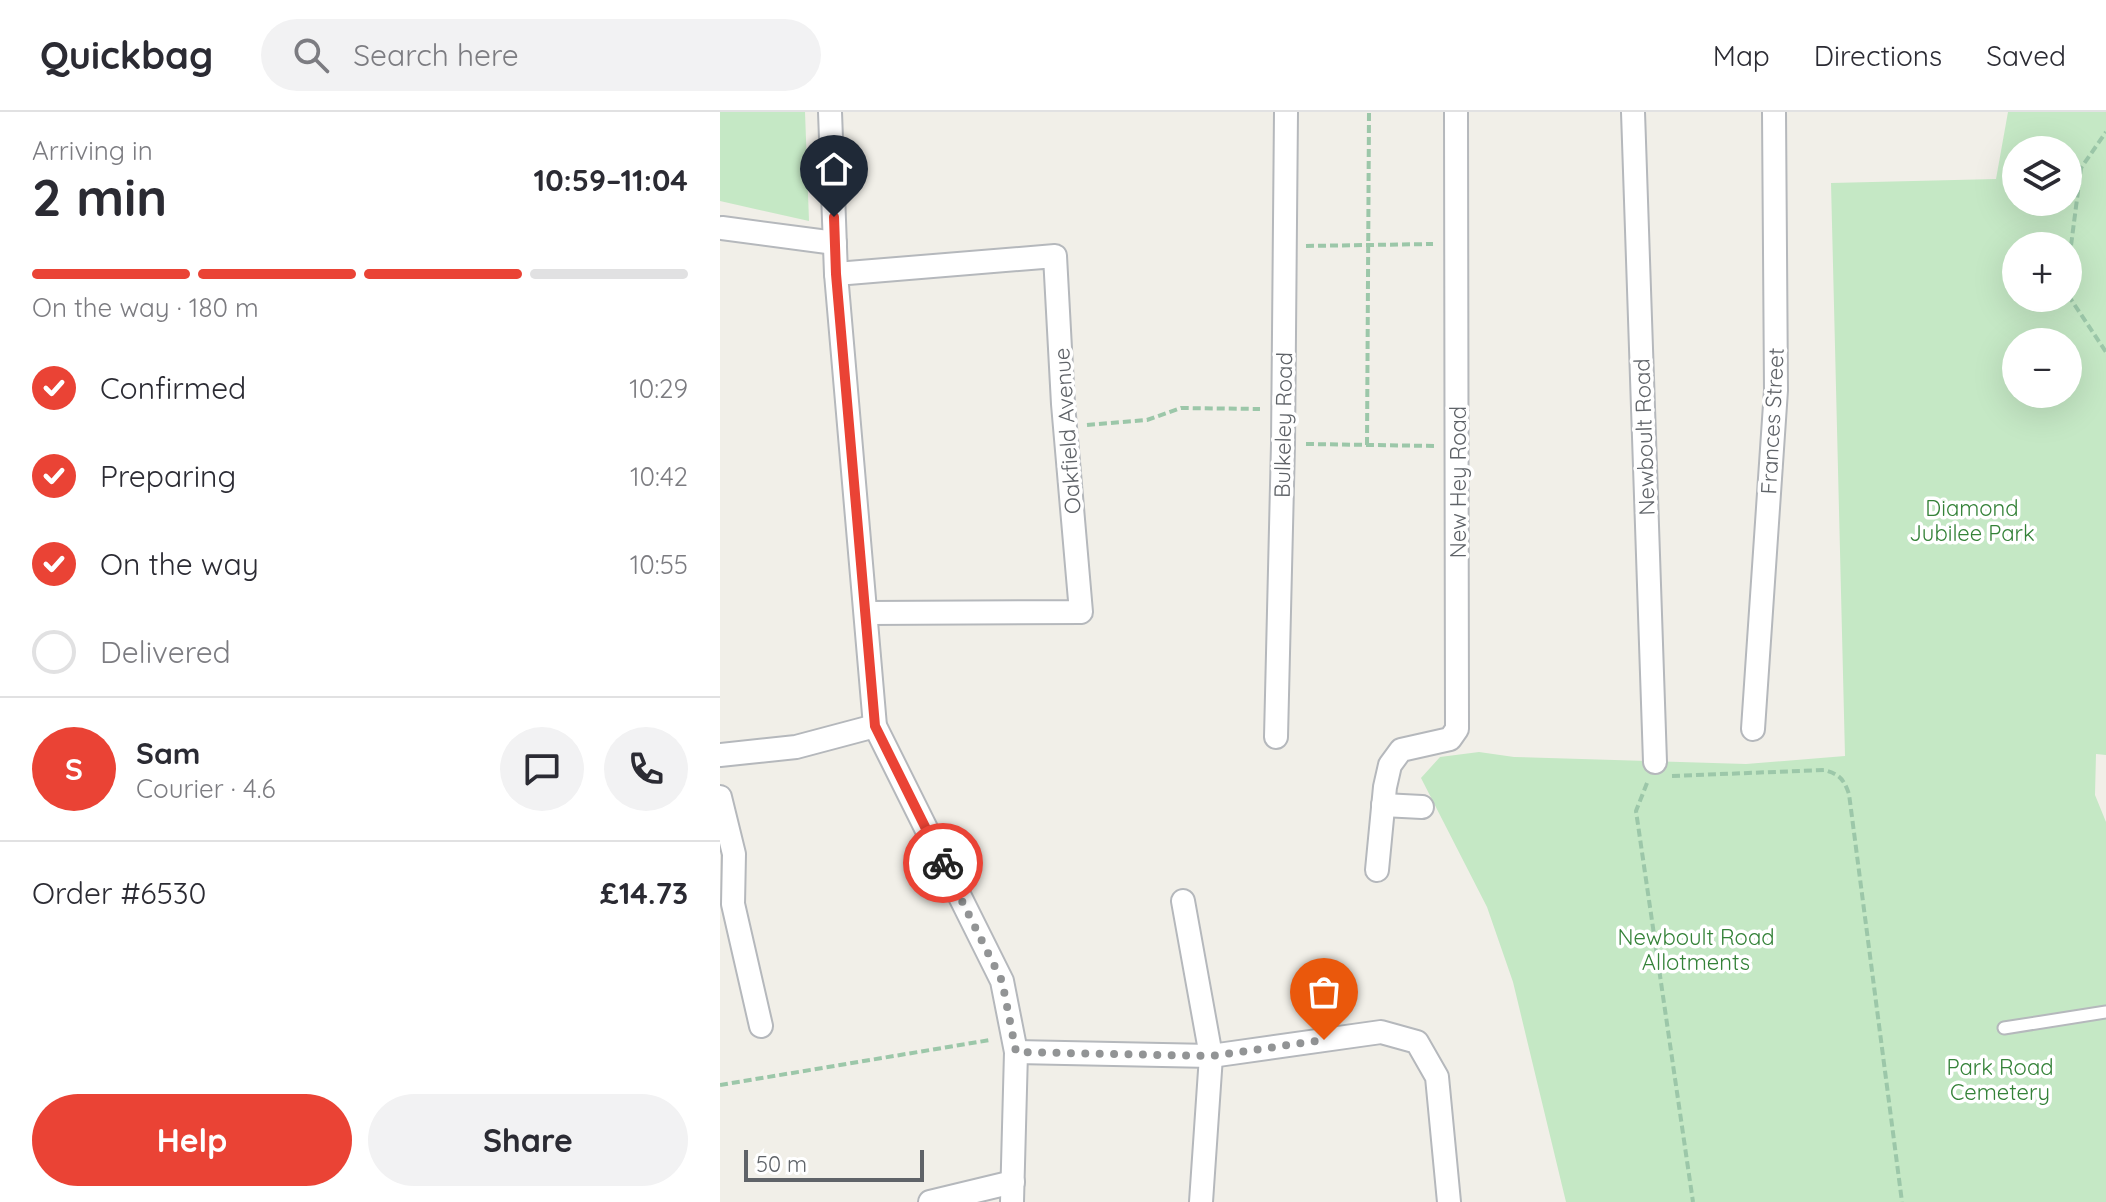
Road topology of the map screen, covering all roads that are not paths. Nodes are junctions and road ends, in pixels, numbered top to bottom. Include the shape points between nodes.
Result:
1 (830, 112) edge
2 (1286, 112) edge
3 (1456, 112) edge
4 (1633, 112) edge
5 (1774, 112) edge
6 (721, 231) edge
7 (835, 243) junction
8 (836, 274) junction
9 (867, 613) junction
10 (875, 726) junction
11 (1753, 729) dead end
12 (1276, 737) dead end
13 (720, 755) edge
14 (1652, 769) road end
15 (720, 797) edge
16 (1383, 805) junction
17 (1422, 807) dead end
18 (1377, 870) dead end
19 (1183, 901) dead end
20 (2106, 1012) edge
21 (761, 1026) dead end
22 (2004, 1028) dead end
23 (1014, 1045) junction
24 (1211, 1056) junction
25 (1012, 1192) edge
26 (930, 1202) edge
27 (1201, 1202) edge
28 (1449, 1202) edge

1 - 7 street
2 - 12 street, Bulkeley Road
3 - 16 street, New Hey Road via 1457,729 1450,739 1401,750 1390,765
4 - 14 street, Newboult Road
5 - 11 street, Frances Street via 1776,390
6 - 7 street
7 - 8 street
8 - 9 street
8 - 9 street, Oakfield Avenue via 1055,256 1081,612
9 - 10 street
10 - 13 street via 796,747
10 - 23 street via 1002,981
15 - 21 street via 734,854 733,904
16 - 17 street
16 - 18 street, New Hey Road
19 - 24 street
20 - 22 lane
23 - 24 street
23 - 25 street
24 - 27 street
24 - 28 street via 1381,1032 1417,1042 1437,1077
25 - 26 street

